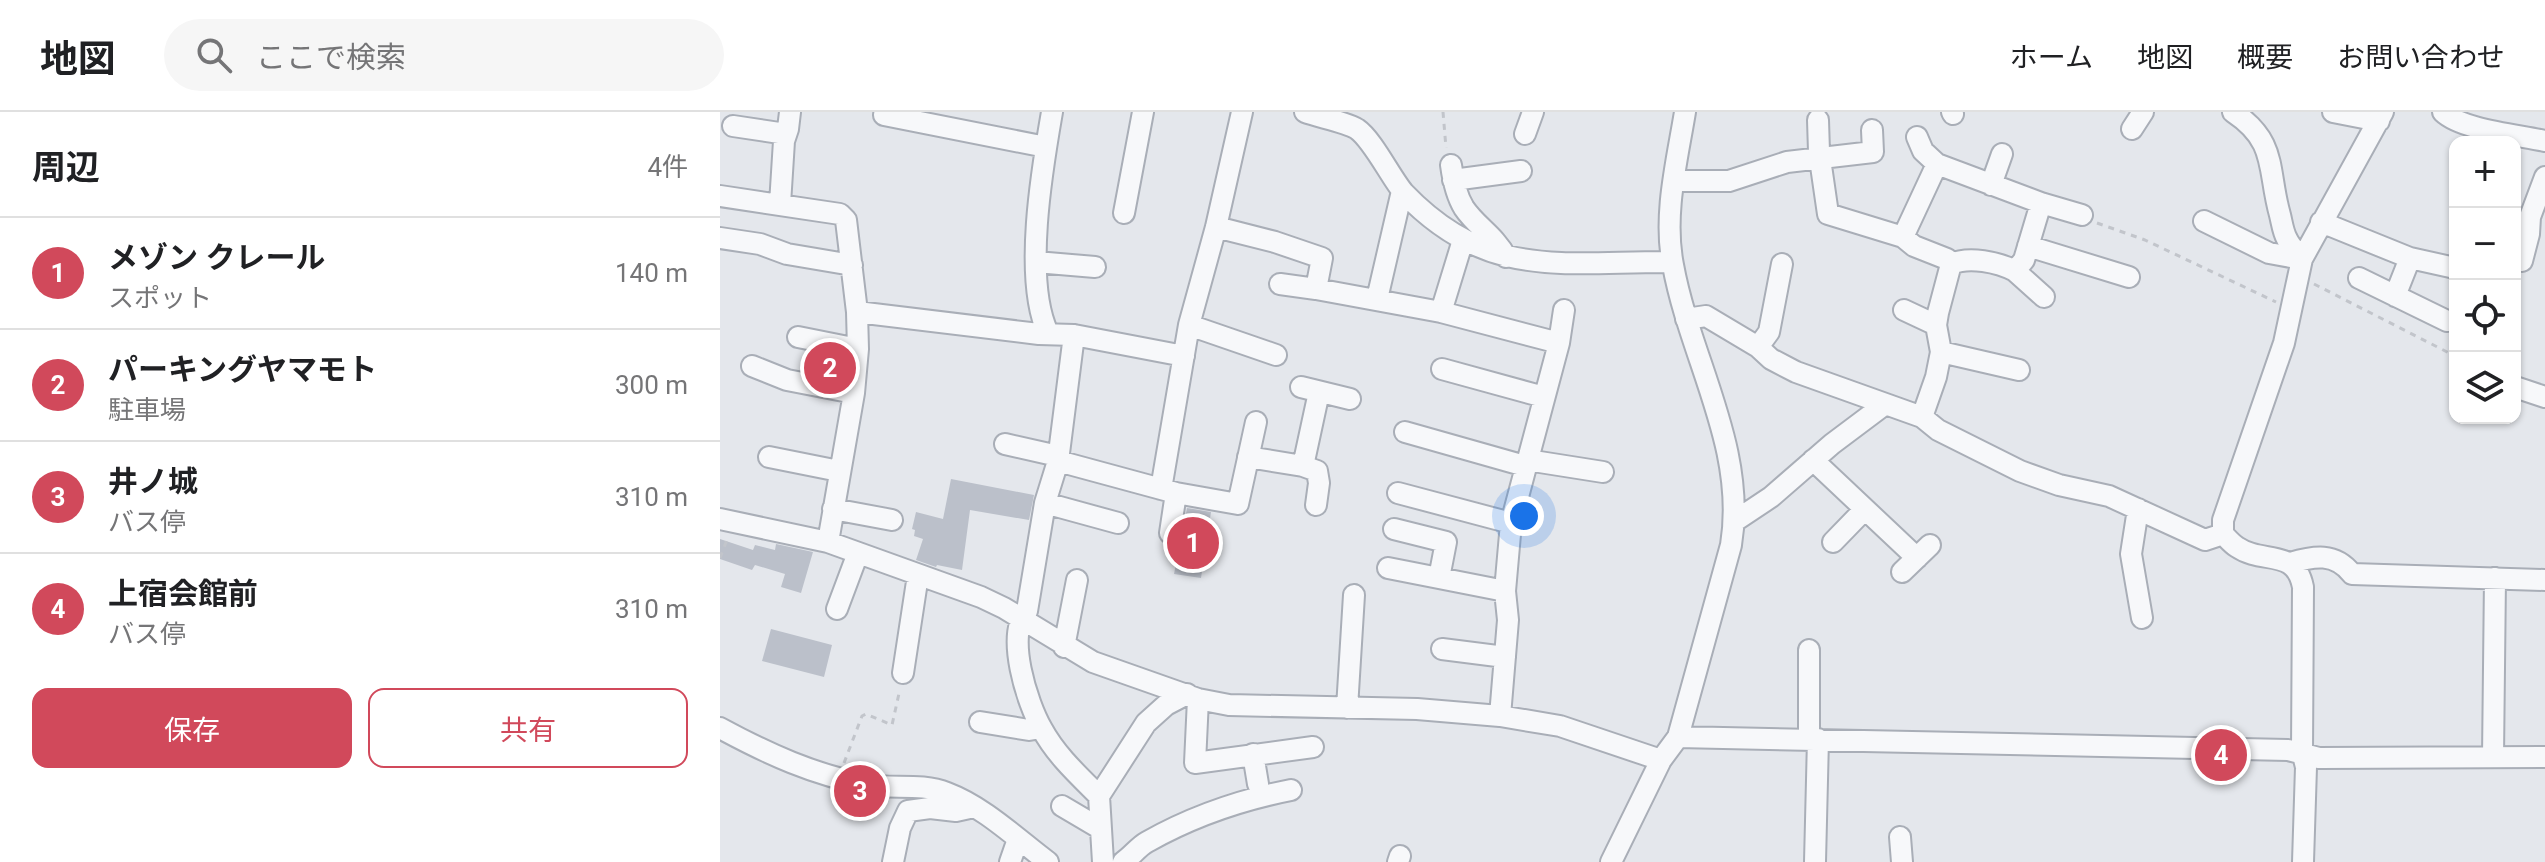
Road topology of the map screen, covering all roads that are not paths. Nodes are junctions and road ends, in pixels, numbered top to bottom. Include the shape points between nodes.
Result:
1 (790, 112) edge
2 (1052, 112) edge
3 (1143, 112) edge
4 (1242, 112) edge
5 (1305, 112) edge
6 (1533, 112) edge
7 (1685, 112) edge
8 (2143, 112) edge
9 (2333, 112) edge
10 (2443, 112) edge
11 (884, 115) dead end
12 (2243, 115) edge
13 (2381, 116) edge
14 (1818, 120) dead end
15 (733, 126) dead end
16 (2132, 129) dead end
17 (1872, 130) dead end
18 (786, 134) junction
19 (1525, 134) dead end
20 (2470, 134) edge
21 (1917, 137) dead end
22 (2545, 141) edge
23 (1046, 147) junction
24 (2002, 154) dead end
25 (1820, 158) junction
26 (1944, 167) junction
27 (2545, 177) edge
28 (1510, 178) dead end
29 (1674, 181) junction
30 (1991, 185) junction
31 (1402, 191) junction
32 (720, 196) edge
33 (2041, 203) junction
34 (780, 204) junction
35 (1124, 213) dead end
36 (2082, 215) road end
37 (2204, 221) dead end
38 (2321, 222) junction
39 (1216, 227) junction
40 (1903, 237) junction
41 (720, 238) edge
42 (1463, 240) junction
43 (2028, 246) junction
44 (2531, 250) edge
45 (1506, 257) junction
46 (2410, 258) junction
47 (1036, 262) junction
48 (1672, 262) junction
49 (1782, 264) dead end
50 (1951, 264) junction
51 (852, 265) junction
52 (1095, 267) dead end
53 (2449, 267) edge
54 (2301, 268) junction
55 (2015, 271) junction
56 (2129, 277) dead end
57 (2359, 278) dead end
58 (1280, 284) dead end
59 (1316, 289) junction
60 (2395, 296) junction
61 (2044, 297) dead end
62 (1377, 299) junction
63 (1564, 310) dead end
64 (1904, 310) dead end
65 (857, 312) junction
66 (1441, 312) junction
67 (1686, 319) junction
68 (2447, 321) dead end
69 (1189, 325) junction
70 (1936, 325) junction
71 (1048, 333) junction
72 (1074, 335) junction
73 (798, 337) dead end
74 (1559, 343) junction
75 (1758, 347) junction
76 (858, 349) junction
77 (1941, 352) junction
78 (1276, 355) dead end
79 (1184, 356) junction
80 (752, 366) dead end
81 (1442, 369) dead end
82 (2019, 370) dead end
83 (2521, 389) edge
84 (854, 393) junction
85 (1544, 397) junction
86 (2545, 397) edge
87 (1350, 399) dead end
88 (1884, 405) junction
89 (1922, 417) junction
90 (1256, 422) dead end
91 (1405, 432) dead end
92 (1005, 444) dead end
93 (769, 457) dead end
94 (1248, 457) junction
95 (1058, 458) junction
96 (1813, 460) junction
97 (1526, 463) junction
98 (1303, 466) junction
99 (839, 471) junction
100 (1603, 472) dead end
101 (1168, 491) junction
102 (1398, 493) dead end
103 (1045, 503) junction
104 (1316, 505) dead end
105 (833, 509) junction
106 (1865, 509) junction
107 (2138, 509) junction
108 (726, 520) edge
109 (892, 520) dead end
110 (1735, 521) junction
111 (1118, 523) dead end
112 (1511, 523) junction
113 (1394, 529) dead end
114 (1170, 533) dead end
115 (2223, 534) junction
116 (828, 542) junction
117 (1833, 542) dead end
118 (858, 553) junction
119 (1916, 558) dead end
120 (2290, 563) junction
121 (1388, 568) dead end
122 (918, 575) junction
123 (1439, 578) junction
124 (2495, 578) junction
125 (1077, 580) dead end
126 (2545, 580) edge
127 (1505, 591) junction
128 (1354, 595) dead end
129 (837, 609) dead end
130 (1020, 618) junction
131 (2142, 618) dead end
132 (1064, 647) junction
133 (1442, 649) dead end
134 (1809, 650) dead end
135 (1505, 657) junction
136 (903, 673) road end
137 (1192, 696) junction
138 (1347, 708) junction
139 (1500, 716) junction
140 (980, 722) dead end
141 (720, 728) edge
142 (1041, 728) junction
143 (1678, 737) junction
144 (1814, 739) junction
145 (1313, 747) dead end
146 (2302, 751) junction
147 (1253, 754) junction
148 (2493, 757) junction
149 (2545, 757) edge
150 (1661, 760) junction
151 (1258, 784) dead end
152 (1291, 790) dead end
153 (1099, 796) junction
154 (1062, 806) dead end
155 (974, 807) junction
156 (1101, 829) junction
157 (1900, 837) dead end
158 (1018, 839) junction
159 (893, 862) edge
160 (1010, 862) edge
161 (1048, 862) edge
162 (1103, 862) edge
163 (1123, 862) edge
164 (1611, 862) edge
165 (1815, 862) edge
166 (1902, 862) edge
167 (2303, 862) edge

1 - 18 street
2 - 23 street
3 - 35 street
4 - 39 street
5 - 31 street via 1357,129
6 - 19 street
7 - 29 street
8 - 16 street
9 - 13 street
10 - 20 street
11 - 23 street
12 - 54 street via 2268,154 2286,239
13 - 38 street
14 - 25 street
15 - 18 street
17 - 25 street via 1873,152
18 - 34 street
20 - 22 street
21 - 26 street via 1923,151
23 - 47 street
24 - 30 street
25 - 29 street via 1787,162 1729,181
25 - 40 street via 1828,214
26 - 30 street
26 - 40 street
27 - 44 street via 2530,217
28 - 45 street via 1452,172 1465,210
29 - 48 street
30 - 33 street
31 - 42 street
31 - 62 street
32 - 34 street
33 - 36 street
33 - 43 street
34 - 51 street via 840,214 846,220
37 - 54 street
38 - 46 street
38 - 54 street
39 - 59 street via 1322,258
39 - 69 street
40 - 50 street
41 - 51 street
42 - 45 street
42 - 66 street
43 - 55 street
43 - 56 street
45 - 48 street via 1565,264
46 - 53 street
46 - 60 street
47 - 52 street
47 - 71 street
48 - 67 street
49 - 75 street via 1769,332
50 - 55 street via 1984,262
50 - 70 street
51 - 65 street
54 - 115 street via 2284,343 2223,520
55 - 61 street
57 - 60 street
58 - 59 street
59 - 62 street
60 - 68 street
62 - 66 street
63 - 74 street
64 - 70 street
65 - 71 street
65 - 76 street
66 - 74 street
67 - 75 street via 1706,316
67 - 110 street via 1728,448
69 - 78 street
69 - 79 street
70 - 77 street
71 - 72 street
72 - 79 street
72 - 95 street
73 - 76 street
74 - 85 street
75 - 88 street via 1796,372
76 - 84 street
77 - 82 street
77 - 89 street
79 - 101 street
80 - 84 street via 787,380
81 - 85 street
83 - 86 street
84 - 99 street
85 - 97 street
87 - 98 street via 1310,390
88 - 89 street
88 - 96 street
89 - 107 street via 2020,471
90 - 94 street
91 - 97 street
92 - 95 street
93 - 99 street
94 - 98 street
94 - 101 street via 1238,504
95 - 101 street
95 - 103 street
96 - 106 street
96 - 110 street
97 - 100 street
97 - 112 street
98 - 104 street via 1317,471
99 - 105 street
101 - 114 street
102 - 112 street
103 - 111 street
103 - 130 street via 1027,611
105 - 109 street
105 - 116 street
106 - 117 street
106 - 119 street
107 - 115 street via 2205,540
107 - 131 street via 2131,554
108 - 116 street
110 - 143 street
112 - 127 street
113 - 123 street via 1446,542
115 - 120 street via 2237,547
116 - 118 street
118 - 122 street
118 - 129 street
120 - 124 street via 2334,558 2352,574
120 - 146 street via 2303,587
121 - 123 street
122 - 130 street via 981,597
122 - 136 street
123 - 127 street
124 - 126 street
124 - 148 street
125 - 132 street
127 - 135 street
128 - 138 street
130 - 132 street
130 - 142 street via 1016,643
132 - 137 street
133 - 135 street
134 - 144 street
135 - 139 street
137 - 138 street via 1229,705
137 - 147 street via 1195,763
137 - 153 street via 1166,705 1146,723
138 - 139 street
139 - 150 street via 1560,726
140 - 142 street
141 - 155 street via 813,772 875,786 942,791
142 - 153 street via 1067,765
143 - 144 street
143 - 150 street
144 - 146 street
144 - 165 street
145 - 147 street
146 - 148 street via 2319,758
146 - 167 street
147 - 151 street
148 - 149 street
150 - 164 street
152 - 163 street via 1245,799 1195,818 1143,844
153 - 156 street
154 - 156 street
155 - 158 street
155 - 159 street via 908,811
156 - 162 street
157 - 166 street
158 - 160 street
158 - 161 street

